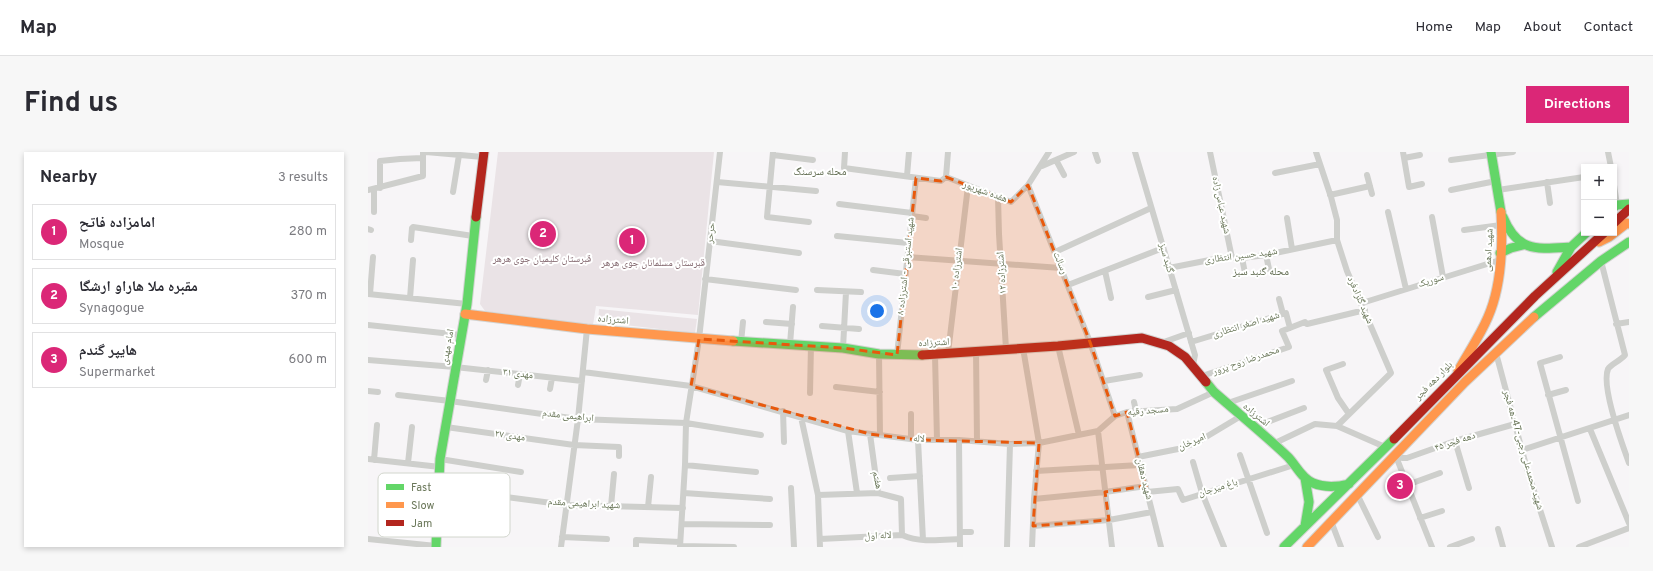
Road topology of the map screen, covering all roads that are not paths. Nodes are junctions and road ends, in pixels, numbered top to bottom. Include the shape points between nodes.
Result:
1 (426, 152) edge
2 (720, 152) edge
3 (845, 152) edge
4 (909, 152) edge
5 (948, 152) edge
6 (1049, 152) edge
7 (1074, 152) edge
8 (1095, 152) edge
9 (1134, 152) edge
10 (1210, 152) edge
11 (1316, 152) edge
12 (1513, 152) edge
13 (1608, 152) edge
14 (773, 154) edge
15 (1492, 154) edge
16 (400, 155) edge
17 (422, 155) edge
18 (459, 155) junction
19 (484, 155) edge
20 (1403, 155) edge
21 (1420, 155) dead end
22 (813, 160) dead end
23 (1056, 160) junction
24 (1451, 160) dead end
25 (1098, 161) dead end
26 (1320, 164) junction
27 (1610, 164) edge
28 (1042, 166) junction
29 (1275, 173) dead end
30 (1064, 175) dead end
31 (1367, 175) dead end
32 (907, 176) junction
33 (946, 177) junction
34 (1581, 177) edge
35 (916, 178) junction
36 (1496, 181) junction
37 (717, 182) junction
38 (1547, 182) junction
39 (1422, 184) dead end
40 (1028, 185) junction
41 (770, 186) junction
42 (968, 186) junction
43 (1370, 186) junction
44 (374, 189) edge
45 (1451, 190) dead end
46 (1498, 190) junction
47 (816, 191) dead end
48 (453, 192) dead end
49 (1372, 194) dead end
50 (1330, 195) junction
51 (998, 197) junction
52 (1550, 203) dead end
53 (839, 204) dead end
54 (1629, 204) edge
55 (1617, 206) edge
56 (1151, 208) junction
57 (1629, 209) edge
58 (1501, 210) junction
59 (374, 212) dead end
60 (1388, 212) dead end
61 (912, 214) junction
62 (1432, 217) dead end
63 (926, 218) dead end
64 (1286, 218) dead end
65 (1617, 220) edge
66 (808, 222) dead end
67 (1629, 224) edge
68 (1501, 225) junction
69 (1464, 230) dead end
70 (473, 236) junction
71 (837, 236) dead end
72 (1583, 236) edge
73 (1601, 236) edge
74 (410, 240) dead end
75 (1337, 240) junction
76 (710, 241) junction
77 (1629, 242) edge
78 (908, 243) junction
79 (1523, 245) junction
80 (1571, 247) junction
81 (1163, 248) junction
82 (1589, 248) junction
83 (1292, 249) junction
84 (1055, 252) junction
85 (799, 253) dead end
86 (1266, 255) junction
87 (1500, 256) junction
88 (373, 257) dead end
89 (907, 258) junction
90 (1232, 258) junction
91 (1242, 258) junction
92 (413, 260) dead end
93 (958, 261) junction
94 (1601, 261) junction
95 (1002, 265) junction
96 (1061, 268) junction
97 (1169, 268) junction
98 (1269, 269) dead end
99 (873, 270) dead end
100 (1104, 271) junction
101 (1245, 273) dead end
102 (905, 274) junction
103 (1444, 277) junction
104 (705, 279) junction
105 (1551, 281) junction
106 (1068, 285) junction
107 (1406, 289) junction
108 (796, 290) dead end
109 (817, 290) dead end
110 (1176, 290) junction
111 (846, 292) junction
112 (861, 292) dead end
113 (369, 294) edge
114 (1148, 296) dead end
115 (410, 298) junction
116 (1111, 298) dead end
117 (1279, 299) dead end
118 (1362, 303) junction
119 (467, 304) junction
120 (793, 307) dead end
121 (1365, 310) junction
122 (465, 314) junction
123 (1283, 314) junction
124 (743, 322) dead end
125 (766, 322) dead end
126 (1629, 322) edge
127 (792, 324) junction
128 (1616, 324) junction
129 (368, 325) edge
130 (822, 326) dead end
131 (587, 328) junction
132 (844, 328) junction
133 (1290, 328) junction
134 (859, 329) dead end
135 (1188, 333) junction
136 (461, 335) junction
137 (699, 339) junction
138 (741, 342) junction
139 (1090, 342) junction
140 (1191, 342) junction
141 (1161, 343) junction
142 (790, 344) junction
143 (811, 345) junction
144 (1058, 346) junction
145 (843, 348) junction
146 (1023, 348) junction
147 (1006, 349) junction
148 (976, 351) junction
149 (948, 353) junction
150 (1496, 353) junction
151 (879, 354) junction
152 (897, 355) junction
153 (935, 355) junction
154 (1560, 357) dead end
155 (368, 360) edge
156 (1343, 364) dead end
157 (1193, 365) junction
158 (455, 366) junction
159 (488, 370) junction
160 (582, 372) junction
161 (1457, 373) junction
162 (520, 374) junction
163 (1140, 375) dead end
164 (1202, 376) junction
165 (552, 378) junction
166 (486, 380) dead end
167 (582, 381) junction
168 (1104, 381) junction
169 (1292, 382) dead end
170 (518, 385) dead end
171 (691, 386) junction
172 (836, 387) dead end
173 (550, 389) dead end
174 (1566, 390) dead end
175 (368, 391) edge
176 (378, 392) dead end
177 (880, 392) junction
178 (1214, 392) junction
179 (810, 393) dead end
180 (398, 395) dead end
181 (1548, 395) junction
182 (450, 401) junction
183 (1134, 402) dead end
184 (1225, 404) junction
185 (1304, 408) dead end
186 (783, 411) junction
187 (1136, 411) junction
188 (1127, 412) junction
189 (911, 414) dead end
190 (1350, 414) junction
191 (1629, 415) edge
192 (1116, 416) junction
193 (1241, 416) junction
194 (801, 417) junction
195 (578, 419) junction
196 (1614, 420) junction
197 (686, 423) junction
198 (1515, 424) junction
199 (377, 425) dead end
200 (1337, 426) junction
201 (412, 427) dead end
202 (446, 427) junction
203 (1254, 427) junction
204 (1590, 429) junction
205 (848, 431) junction
206 (1098, 431) junction
207 (870, 434) junction
208 (761, 435) dead end
209 (880, 435) junction
210 (1079, 435) junction
211 (1561, 438) junction
212 (915, 440) junction
213 (937, 440) junction
214 (960, 440) junction
215 (977, 441) junction
216 (1455, 441) junction
217 (784, 442) dead end
218 (1039, 443) junction
219 (1010, 444) junction
220 (1273, 444) junction
221 (574, 445) junction
222 (1385, 447) junction
223 (1522, 450) junction
224 (1627, 451) edge
225 (1396, 454) junction
226 (1240, 455) dead end
227 (619, 456) dead end
228 (1138, 457) junction
229 (371, 459) edge
230 (1193, 462) dead end
231 (408, 463) junction
232 (440, 463) junction
233 (1629, 463) edge
234 (1294, 464) junction
235 (685, 465) junction
236 (1140, 465) junction
237 (1102, 468) junction
238 (1036, 471) junction
239 (521, 472) dead end
240 (756, 472) dead end
241 (439, 473) edge
242 (1440, 473) dead end
243 (614, 474) dead end
244 (920, 476) junction
245 (651, 477) dead end
246 (890, 478) dead end
247 (1305, 478) junction
248 (1248, 479) junction
249 (1349, 484) junction
250 (1407, 485) junction
251 (792, 488) dead end
252 (1469, 488) dead end
253 (1146, 489) junction
254 (1105, 492) junction
255 (684, 493) junction
256 (857, 493) junction
257 (878, 493) junction
258 (1202, 493) junction
259 (1357, 494) junction
260 (818, 495) junction
261 (510, 497) edge
262 (770, 499) dead end
263 (1034, 499) junction
264 (1578, 501) dead end
265 (567, 505) junction
266 (611, 506) junction
267 (648, 507) junction
268 (683, 508) junction
269 (1442, 511) dead end
270 (1152, 512) junction
271 (1420, 518) junction
272 (1109, 520) junction
273 (1332, 521) junction
274 (1629, 523) edge
275 (682, 524) junction
276 (770, 525) dead end
277 (1033, 526) junction
278 (1306, 526) junction
279 (1629, 528) edge
280 (1498, 529) dead end
281 (960, 532) junction
282 (971, 532) dead end
283 (1266, 533) dead end
284 (902, 535) junction
285 (436, 537) edge
286 (562, 537) junction
287 (1378, 537) dead end
288 (368, 539) edge
289 (607, 539) dead end
290 (820, 539) junction
291 (960, 539) junction
292 (1472, 539) dead end
293 (923, 540) junction
294 (936, 540) junction
295 (680, 545) edge
296 (436, 547) edge
297 (561, 547) edge
298 (636, 547) edge
299 (734, 547) edge
300 (794, 547) edge
301 (820, 547) edge
302 (936, 547) edge
303 (960, 547) edge
304 (1007, 547) edge
305 (1032, 547) edge
306 (1112, 547) edge
307 (1161, 547) edge
308 (1224, 547) edge
309 (1284, 547) edge
310 (1307, 547) edge
311 (1340, 547) edge
312 (1432, 547) edge
313 (1450, 547) edge
314 (1503, 547) edge
315 (1552, 547) edge
316 (1579, 547) edge

1 - 18 street
2 - 37 street, حرحر
3 - 32 street via 844,168
4 - 32 street
5 - 33 street
6 - 28 street, هفده شهریور
7 - 23 street
8 - 25 street
9 - 56 street, گنبد سبز
10 - 90 street, شهید عباس زاده
11 - 26 street, شهید گلزادفرد
12 - 15 street
13 - 27 street
14 - 22 street
14 - 41 street
15 - 24 street
15 - 36 main road
16 - 17 street
16 - 44 street via 380,162
17 - 44 street via 423,176
18 - 19 street
18 - 48 street
19 - 70 main road, امام مهدی
20 - 21 street
20 - 39 street via 1409,187
23 - 28 street
23 - 30 street
26 - 29 street
26 - 50 street, شهید گلزادفرد
28 - 40 street, هفده شهریور
31 - 43 street
32 - 35 street
33 - 35 street via 942,181
33 - 42 street, هفده شهریور
34 - 38 street
35 - 61 street, شهید استبرقی - اشترزاده ۸
36 - 45 street
36 - 46 main road
37 - 41 street
37 - 76 street, حرحر
38 - 46 street
38 - 52 street
40 - 51 street, هفده شهریور via 1011,202
40 - 84 street, رسالت
41 - 47 street
41 - 66 street via 767,217
42 - 51 street, هفده شهریور
42 - 93 street, اشترزاده ۱۰
43 - 49 street
43 - 50 street
44 - 59 street
46 - 58 main road
50 - 75 street, شهید گلزادفرد via 1337,220
51 - 95 street, اشترزاده ۱۲
53 - 61 street
54 - 55 main road
56 - 81 street, گنبد سبز
56 - 84 street
57 - 65 main road
58 - 68 main road, شهید ادهمی
58 - 79 main road, شهید ادهمی via 1512,236
60 - 107 street
61 - 63 street
61 - 78 street, شهید استبرقی - اشترزاده ۸
62 - 103 street
64 - 83 street
67 - 82 main road
68 - 69 street
68 - 87 main road, شهید ادهمی
70 - 74 street via 412,228
70 - 119 main road, امام مهدی
71 - 78 street
72 - 80 main road
73 - 82 main road, بلوار دهه فجر
75 - 83 street, شهید حسین انتظاری
75 - 118 street, شهید گلزادفرد via 1347,271
76 - 85 street
76 - 104 street, حرحر
77 - 94 main road
78 - 89 street, شهید استبرقی - اشترزاده ۸
79 - 80 main road via 1538,248
79 - 87 main road via 1507,248
80 - 105 main road
81 - 97 street, گنبد سبز
81 - 100 street
82 - 105 main road, بلوار دهه فجر
83 - 86 street, شهید حسین انتظاری
84 - 96 street, رسالت
86 - 91 street, شهید حسین انتظاری
86 - 98 street
87 - 103 street, سوریک
87 - 161 main road, شهید ادهمی via 1495,295 1488,318
88 - 113 street
89 - 93 street
89 - 102 street, شهید استبرقی - اشترزاده ۸
90 - 91 street, شهید حسین انتظاری
90 - 97 street, شهید حسین انتظاری via 1225,257
91 - 101 street
92 - 115 street
93 - 95 street
93 - 149 street, اشترزاده ۱۰
94 - 128 street
94 - 150 main road via 1545,306
95 - 96 street
95 - 147 street, اشترزاده ۱۲
96 - 106 street, رسالت
97 - 110 street, گنبد سبز
99 - 102 street
100 - 106 street
100 - 116 street
102 - 152 street, شهید استبرقی - اشترزاده ۸
103 - 107 street, سوریک
104 - 108 street
104 - 137 street, حرحر
105 - 161 main road, بلوار دهه فجر
106 - 139 street, رسالت
107 - 118 street, سوریک
109 - 111 street
110 - 114 street
110 - 135 street, گنبد سبز
111 - 112 street
111 - 132 street
113 - 115 street
115 - 119 street
117 - 123 street
118 - 121 street, شهید گلزادفرد
119 - 122 main road, امام مهدی
120 - 127 street
121 - 133 street
121 - 190 street, شهید گلزادفرد via 1391,373
122 - 131 main road, اشترزاده
122 - 136 main road, امام مهدی
123 - 133 street, شهید اصغر انتظاری via 1286,313
123 - 140 street, شهید اصغر انتظاری
124 - 138 street
125 - 127 street
126 - 128 street
127 - 142 street
128 - 196 street via 1625,355 1609,367 1606,375
129 - 136 street
130 - 132 street
131 - 137 main road, اشترزاده
131 - 160 street
132 - 134 street
132 - 145 street
133 - 164 street, محمدرضا روح پرور via 1282,331 1289,347
135 - 140 street, گنبد سبز
135 - 141 street
136 - 158 main road, امام مهدی
137 - 138 main road, اشترزاده
137 - 171 street, حرحر
138 - 142 main road, اشترزاده
139 - 141 main road, اشترزاده via 1142,338
139 - 144 main road, اشترزاده
139 - 168 street, رسالت
140 - 157 street, گنبد سبز via 1195,355
141 - 157 main road, اشترزاده via 1185,356
142 - 143 main road, اشترزاده
143 - 145 main road, اشترزاده
143 - 179 street
144 - 146 main road, اشترزاده
144 - 210 street
145 - 151 main road, اشترزاده
146 - 147 main road, اشترزاده
146 - 218 street
147 - 148 main road, اشترزاده
148 - 149 main road, اشترزاده
148 - 215 street
149 - 153 main road, اشترزاده
150 - 198 street, شهید محمدعلی رجبی-47دهه فجر
150 - 225 main road
151 - 152 main road, اشترزاده
151 - 177 street
152 - 153 main road, اشترزاده
153 - 213 street
154 - 181 street via 1540,363
155 - 158 street, مهدی ۳۱
156 - 190 street via 1326,370 1338,398
157 - 164 main road, اشترزاده
158 - 159 street, مهدی ۳۱
158 - 182 main road, امام مهدی
159 - 162 street, مهدی ۳۱
159 - 166 street
160 - 167 street
160 - 171 street, لاله
161 - 222 main road, بلوار دهه فجر
162 - 165 street, مهدی ۳۱
162 - 170 street
163 - 168 street
164 - 178 main road, اشترزاده
165 - 167 street, مهدی ۳۱
165 - 173 street
167 - 195 street
168 - 192 street, رسالت
169 - 184 street
171 - 186 street, لاله
171 - 197 street, حرحر
172 - 177 street
174 - 181 street
175 - 176 street
177 - 209 street
178 - 184 main road, اشترزاده
178 - 187 street, مسجد رقیه via 1177,409
180 - 182 street, ابراهیمی مقدم
181 - 211 street
182 - 195 street, ابراهیمی مقدم
182 - 202 main road, امام مهدی
183 - 187 street
184 - 193 main road, اشترزاده
185 - 203 street
186 - 194 street, لاله
186 - 217 street
187 - 188 street, مسجد رقیه
188 - 192 street, مسجد رقیه
188 - 228 street, شهید دهقان
189 - 212 street
190 - 200 street, شهید گلزادفرد
191 - 196 street
192 - 206 street, مسجد رقیه
193 - 203 main road, اشترزاده
193 - 228 street, امیرخان via 1196,443
194 - 205 street, لاله
194 - 260 street
195 - 197 street, ابراهیمی مقدم
195 - 221 street
196 - 204 street
196 - 224 street
197 - 208 street, ابراهیمی مقدم
197 - 235 street, حرحر
198 - 216 street, دهه فجر ۴۵
198 - 223 street, شهید محمدعلی رجبی-47دهه فجر
199 - 229 street
200 - 220 street via 1315,424
200 - 222 street
201 - 231 street
202 - 221 street, مهدی ۲۷
202 - 232 main road, امام مهدی
203 - 220 main road, اشترزاده
204 - 211 street
204 - 274 street
205 - 207 street, لاله
205 - 256 street
206 - 210 street, مسجد رقیه
206 - 237 street
207 - 209 street, لاله
207 - 257 street, هفتم
209 - 212 street, لاله
210 - 218 street, مسجد رقیه
211 - 223 street
211 - 264 street
212 - 213 street, لاله
212 - 244 street
213 - 214 street, لاله
214 - 215 street, لاله
214 - 281 street
215 - 219 street, لاله
216 - 225 street, دهه فجر ۴۵ via 1408,458
216 - 252 street
218 - 219 street, لاله
218 - 238 street
219 - 304 street
220 - 234 main road, اشترزاده
221 - 227 street, مهدی ۲۷ via 619,447
221 - 265 street
222 - 249 main road, بلوار دهه فجر
223 - 315 street, شهید محمدعلی رجبی-47دهه فجر
224 - 233 street
225 - 250 street
225 - 259 main road
226 - 248 street
228 - 236 street, شهید دهقان
229 - 231 street
230 - 258 street
231 - 232 street
232 - 239 street
232 - 241 main road, امام مهدی
234 - 247 main road, اشترزاده
234 - 248 street, باغ میرجان
235 - 240 street
235 - 255 street, حرحر
236 - 237 street
236 - 253 street, شهید دهقان
237 - 238 street
237 - 254 street
238 - 263 street
242 - 250 street
243 - 266 street
244 - 246 street
244 - 293 street
245 - 267 street
247 - 249 main road, اشترزاده via 1324,486 1337,487
247 - 278 main road via 1310,502
248 - 258 street, باغ میرجان
248 - 283 street
249 - 278 main road, بلوار دهه فجر
250 - 271 street
251 - 300 street
253 - 254 street
253 - 258 street, باغ میرجان via 1178,489 1183,500
253 - 270 street, شهید دهقان
254 - 263 street
254 - 272 street
255 - 262 street
255 - 268 street, حرحر
256 - 257 street
256 - 260 street
257 - 284 street, هفتم via 901,498
258 - 308 street
259 - 273 main road
259 - 287 street
260 - 290 street
261 - 265 street, شهید ابراهیمی مقدم
263 - 277 street
265 - 266 street, شهید ابراهیمی مقدم
265 - 286 street
266 - 267 street, شهید ابراهیمی مقدم
267 - 268 street, شهید ابراهیمی مقدم
268 - 275 street, حرحر
269 - 271 street
270 - 272 street
270 - 307 street, شهید دهقان
271 - 312 street
272 - 277 street
272 - 306 street
273 - 310 main road
273 - 311 street
275 - 276 street
275 - 295 street, حرحر
277 - 305 street
278 - 309 main road, بلوار دهه فجر
279 - 316 street
280 - 314 street
281 - 282 street
281 - 291 street
284 - 290 street, لاله اول
284 - 293 street, لاله اول
285 - 296 main road, امام مهدی
286 - 289 street
286 - 297 street
288 - 296 street
290 - 301 street
291 - 294 street, لاله اول
291 - 303 street
292 - 313 street
293 - 294 street, لاله اول
294 - 302 street
295 - 298 street via 636,540
295 - 299 street

